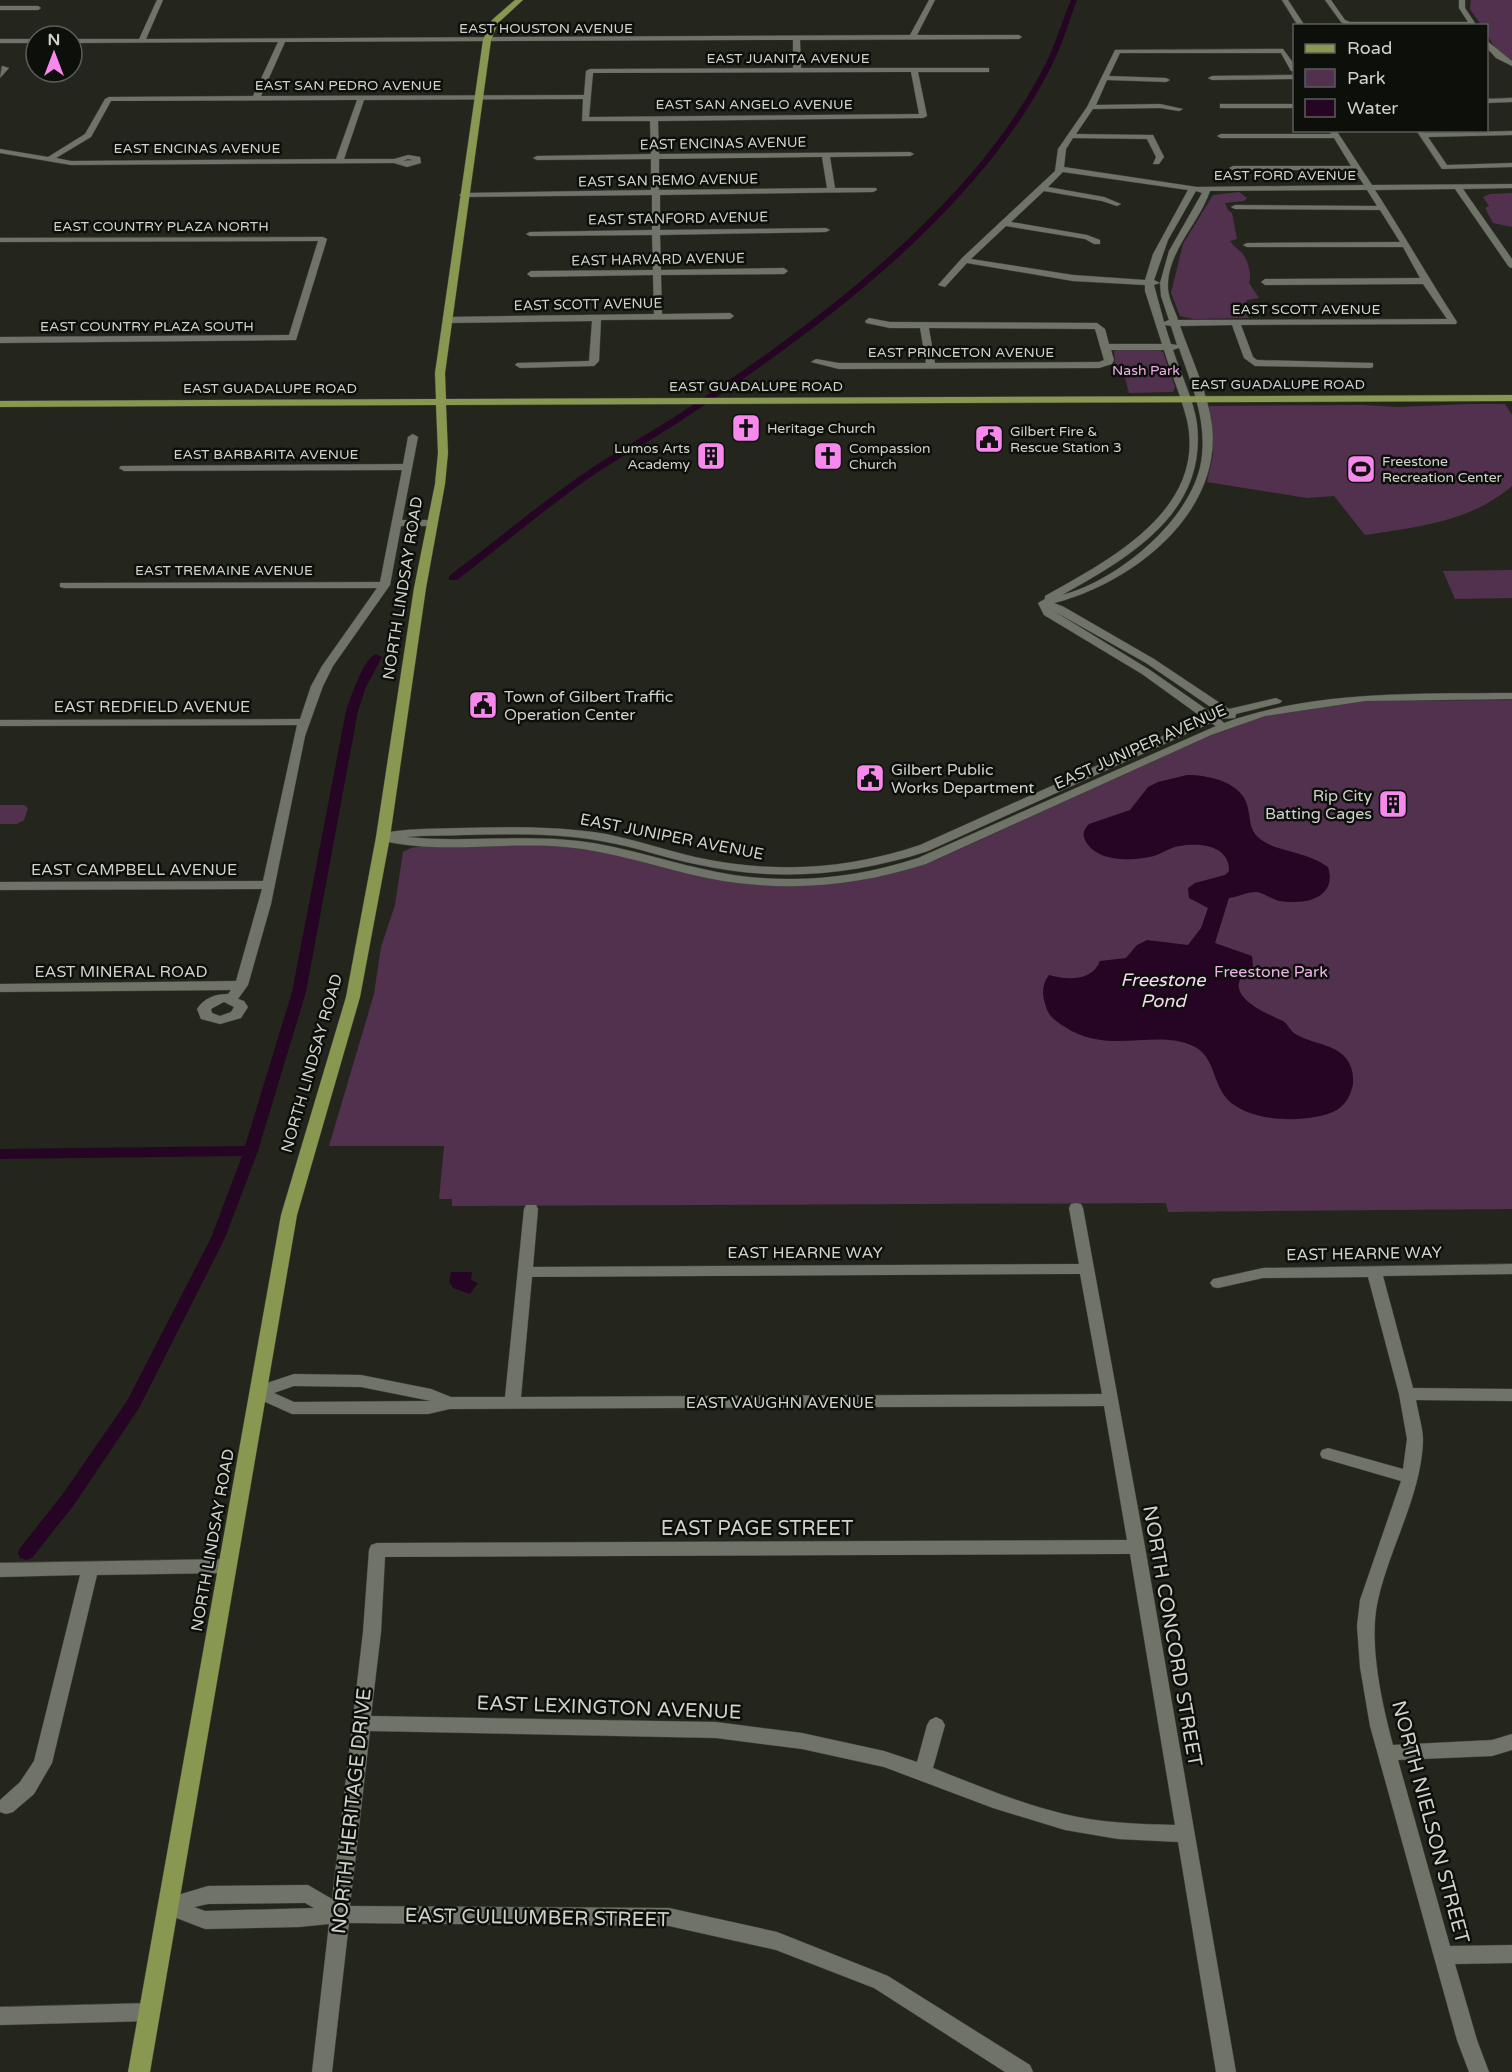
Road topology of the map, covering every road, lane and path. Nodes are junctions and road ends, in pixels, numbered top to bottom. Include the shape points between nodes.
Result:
1 (160, 0) edge
2 (519, 0) edge
3 (932, 0) edge
4 (1285, 0) edge
5 (1328, 0) edge
6 (1462, 0) edge
7 (0, 8) edge
8 (38, 8) dead end
9 (1301, 24) edge
10 (1349, 24) edge
11 (1472, 24) edge
12 (1019, 37) dead end
13 (912, 38) junction
14 (796, 39) junction
15 (487, 40) junction
16 (0, 41) edge
17 (24, 41) edge
18 (84, 41) edge
19 (141, 41) junction
20 (282, 41) junction
21 (1489, 50) edge
22 (1512, 64) edge
23 (1293, 67) edge
24 (3, 68) edge
25 (797, 70) junction
26 (914, 70) junction
27 (986, 70) dead end
28 (0, 76) edge
29 (1293, 77) edge
30 (1105, 78) junction
31 (1212, 78) dead end
32 (1166, 80) dead end
33 (587, 97) junction
34 (361, 98) junction
35 (478, 98) junction
36 (256, 99) junction
37 (1488, 100) edge
38 (1512, 100) edge
39 (1223, 106) dead end
40 (1293, 106) edge
41 (1091, 107) junction
42 (1179, 109) dead end
43 (654, 119) junction
44 (1334, 133) edge
45 (1421, 133) edge
46 (1512, 133) edge
47 (1070, 136) junction
48 (1221, 136) dead end
49 (0, 151) edge
50 (910, 154) dead end
51 (826, 155) junction
52 (655, 157) junction
53 (537, 158) dead end
54 (48, 160) junction
55 (339, 161) junction
56 (395, 161) dead end
57 (1156, 162) dead end
58 (1512, 165) edge
59 (1233, 168) dead end
60 (1356, 168) junction
61 (1060, 169) junction
62 (1512, 186) edge
63 (1458, 187) junction
64 (1041, 188) junction
65 (1191, 188) junction
66 (1369, 188) junction
67 (1206, 189) junction
68 (873, 190) dead end
69 (831, 191) junction
70 (656, 193) junction
71 (464, 195) junction
72 (1117, 204) dead end
73 (1235, 207) dead end
74 (1382, 208) junction
75 (1004, 223) junction
76 (826, 230) dead end
77 (656, 232) junction
78 (530, 234) dead end
79 (0, 240) edge
80 (1097, 242) dead end
81 (1497, 243) junction
82 (1512, 243) edge
83 (1406, 244) junction
84 (1247, 245) dead end
85 (965, 260) junction
86 (1512, 265) edge
87 (784, 271) dead end
88 (657, 273) junction
89 (531, 274) dead end
90 (1426, 281) junction
91 (1265, 282) dead end
92 (1149, 283) junction
93 (1164, 283) junction
94 (942, 285) dead end
95 (730, 316) dead end
96 (658, 317) junction
97 (597, 318) junction
98 (447, 320) junction
99 (869, 321) dead end
100 (1160, 322) junction
101 (1174, 322) junction
102 (1236, 322) junction
103 (924, 325) junction
104 (293, 338) joint
105 (0, 340) edge
106 (1105, 344) junction
107 (1167, 344) junction
108 (1181, 344) junction
109 (816, 362) dead end
110 (520, 365) dead end
111 (1370, 365) dead end
112 (931, 366) junction
113 (1512, 398) edge
114 (1199, 399) junction
115 (1186, 400) junction
116 (440, 403) junction
117 (0, 404) edge
118 (413, 436) dead end
119 (408, 467) junction
120 (124, 468) dead end
121 (432, 523) junction
122 (396, 524) junction
123 (64, 585) dead end
124 (385, 585) junction
125 (1043, 603) junction
126 (1512, 688) edge
127 (1512, 696) edge
128 (1227, 713) junction
129 (1239, 720) junction
130 (305, 722) junction
131 (1217, 722) junction
132 (0, 723) edge
133 (383, 837) junction
134 (268, 885) junction
135 (0, 886) edge
136 (241, 985) junction
137 (0, 988) edge
138 (231, 999) dead end
139 (1076, 1208) dead end
140 (531, 1209) dead end
141 (1086, 1269) junction
142 (1512, 1269) edge
143 (1374, 1270) junction
144 (524, 1272) junction
145 (1218, 1283) dead end
146 (258, 1392) junction
147 (1407, 1394) junction
148 (1512, 1395) edge
149 (1110, 1400) junction
150 (450, 1403) junction
151 (512, 1403) junction
152 (1328, 1454) dead end
153 (1410, 1477) junction
154 (1137, 1547) junction
155 (377, 1550) joint
156 (226, 1566) junction
157 (90, 1568) junction
158 (0, 1570) edge
159 (361, 1722) junction
160 (936, 1725) dead end
161 (1512, 1742) edge
162 (1388, 1753) junction
163 (923, 1772) junction
164 (6, 1806) dead end
165 (1185, 1834) junction
166 (168, 1906) junction
167 (340, 1914) junction
168 (1512, 1954) edge
169 (1444, 1955) junction
170 (150, 2012) junction
171 (0, 2016) edge
172 (139, 2072) edge
173 (322, 2072) edge
174 (1023, 2072) edge
175 (1226, 2072) edge
176 (1479, 2072) edge

1 - 19 street
2 - 15 main road, NORTH LINDSAY ROAD via 495,22
3 - 13 street
4 - 9 street
5 - 10 street
6 - 11 street via 1462,8
7 - 8 street
12 - 13 street, EAST HOUSTON AVENUE
13 - 14 street, EAST HOUSTON AVENUE
14 - 15 street, EAST HOUSTON AVENUE
14 - 25 street
15 - 20 street, EAST HOUSTON AVENUE
15 - 35 main road, NORTH LINDSAY ROAD
16 - 17 street
18 - 19 street, EAST HOUSTON AVENUE
19 - 20 street, EAST HOUSTON AVENUE
20 - 36 street
21 - 22 street
23 - 30 street via 1283,51 1117,51
24 - 28 street
25 - 26 street, EAST JUANITA AVENUE
25 - 33 street, EAST JUANITA AVENUE via 590,71
26 - 27 street, EAST JUANITA AVENUE
26 - 43 street, EAST SAN ANGELO AVENUE via 923,116
29 - 31 street
30 - 32 street
30 - 41 street
33 - 35 street, EAST SAN PEDRO AVENUE
33 - 43 street, EAST SAN ANGELO AVENUE via 585,119
34 - 35 street, EAST SAN PEDRO AVENUE
34 - 36 street, EAST SAN PEDRO AVENUE
34 - 55 street
35 - 71 main road, NORTH LINDSAY ROAD
36 - 54 street, EAST SAN PEDRO AVENUE via 109,99 88,135
37 - 38 street
39 - 40 street
41 - 42 street
41 - 47 street
43 - 52 street
44 - 48 street
44 - 60 street
45 - 46 street
45 - 58 street via 1445,166
47 - 57 street via 1150,137 1160,157
47 - 61 street via 1062,149
49 - 54 street, EAST ENCINAS AVENUE
50 - 51 street, EAST ENCINAS AVENUE
51 - 52 street, EAST ENCINAS AVENUE
51 - 69 street
52 - 53 street, EAST ENCINAS AVENUE
52 - 70 street
54 - 55 street, EAST ENCINAS AVENUE
55 - 56 street, EAST ENCINAS AVENUE
59 - 60 street
60 - 66 street
61 - 64 street
61 - 65 street, EAST FORD AVENUE
62 - 63 street, EAST FORD AVENUE
63 - 66 street, EAST FORD AVENUE
63 - 81 street
64 - 72 street
64 - 75 street
65 - 67 street, EAST FORD AVENUE
65 - 92 street via 1162,243
66 - 67 street, EAST FORD AVENUE
66 - 74 street
67 - 93 street via 1178,241
68 - 69 street, EAST SAN REMO AVENUE
69 - 70 street, EAST SAN REMO AVENUE
70 - 71 street, EAST SAN REMO AVENUE
70 - 77 street
71 - 98 main road, NORTH LINDSAY ROAD
73 - 74 street
74 - 83 street
75 - 80 street
75 - 85 street
76 - 77 street, EAST STANFORD AVENUE
77 - 78 street, EAST STANFORD AVENUE
77 - 88 street
79 - 104 street, EAST COUNTRY PLAZA NORTH via 323,238
81 - 82 street
81 - 86 street
83 - 84 street
83 - 90 street
85 - 92 street via 1073,278
85 - 94 street
87 - 88 street, EAST HARVARD AVENUE
88 - 89 street, EAST HARVARD AVENUE
88 - 96 street
90 - 91 street
90 - 102 street, EAST SCOTT AVENUE via 1453,322
92 - 93 street
92 - 100 street
93 - 101 street
95 - 96 street, EAST SCOTT AVENUE
96 - 97 street, EAST SCOTT AVENUE
97 - 98 street, EAST SCOTT AVENUE
97 - 110 street via 591,364
98 - 116 main road, NORTH LINDSAY ROAD
99 - 103 street
100 - 101 street, EAST SCOTT AVENUE
100 - 107 street
101 - 102 street, EAST SCOTT AVENUE
101 - 108 street
102 - 111 street via 1249,358 1256,363
103 - 106 street via 1097,326
103 - 112 street
104 - 105 street, EAST COUNTRY PLAZA SOUTH
106 - 107 street
106 - 112 street, EAST PRINCETON AVENUE via 1107,364
107 - 108 street
107 - 115 street
108 - 114 street
109 - 112 street, EAST PRINCETON AVENUE via 839,366
113 - 114 main road, EAST GUADALUPE ROAD
114 - 115 main road, EAST GUADALUPE ROAD
114 - 125 street via 1207,426 1208,460 1197,493 1183,515 1151,548 1114,574 1061,600
115 - 116 main road, EAST GUADALUPE ROAD
115 - 125 street via 1194,429 1194,452 1184,487 1172,508 1126,553
116 - 117 main road, EAST GUADALUPE ROAD
116 - 121 main road, NORTH LINDSAY ROAD via 443,453
118 - 119 street
119 - 120 street, EAST BARBARITA AVENUE
119 - 122 street
121 - 122 street
121 - 133 main road, NORTH LINDSAY ROAD
122 - 124 street
123 - 124 street, EAST TREMAINE AVENUE
124 - 130 street via 327,666
125 - 128 street via 1104,634
125 - 131 street via 1048,613 1146,672
126 - 128 street, EAST JUNIPER AVENUE via 1343,691
127 - 129 street, EAST JUNIPER AVENUE via 1342,700
128 - 129 street
128 - 131 street, EAST JUNIPER AVENUE
129 - 131 street, EAST JUNIPER AVENUE
130 - 132 street, EAST REDFIELD AVENUE
130 - 134 street
131 - 133 street, EAST JUNIPER AVENUE via 935,856 890,870 837,879 734,879 606,848 572,844 411,843
133 - 146 main road, NORTH LINDSAY ROAD via 353,998 289,1215
134 - 135 street, EAST CAMPBELL AVENUE
134 - 136 street
136 - 137 street, EAST MINERAL ROAD
136 - 138 street
139 - 141 street, NORTH CONCORD STREET
140 - 144 street
141 - 144 street, EAST HEARNE WAY
141 - 149 street, NORTH CONCORD STREET
142 - 143 street, EAST HEARNE WAY
143 - 145 street, EAST HEARNE WAY via 1263,1273
143 - 147 street, NORTH NIELSON STREET
144 - 151 street
146 - 150 street, EAST VAUGHN AVENUE via 292,1408 428,1408
146 - 150 street, EAST VAUGHN AVENUE via 294,1380 361,1381 431,1395
146 - 156 main road, NORTH LINDSAY ROAD
147 - 148 street
147 - 153 street, NORTH NIELSON STREET via 1415,1439
149 - 151 street, EAST VAUGHN AVENUE
149 - 154 street, NORTH CONCORD STREET
150 - 151 street, EAST VAUGHN AVENUE
152 - 153 street
153 - 162 street, NORTH NIELSON STREET via 1369,1600 1366,1626 1379,1726
154 - 155 street, EAST PAGE STREET
154 - 165 street, NORTH CONCORD STREET
155 - 159 street, NORTH HERITAGE DRIVE
156 - 157 street
156 - 166 main road, NORTH LINDSAY ROAD
157 - 158 street
157 - 164 street via 43,1763 27,1788
159 - 163 street, EAST LEXINGTON AVENUE via 716,1730 802,1741
159 - 167 street, NORTH HERITAGE DRIVE
160 - 163 street
161 - 162 street via 1492,1748
162 - 169 street, NORTH NIELSON STREET
163 - 165 street, EAST LEXINGTON AVENUE via 993,1800 1065,1822 1118,1831
165 - 175 street, NORTH CONCORD STREET
166 - 167 street, EAST CULLUMBER STREET via 205,1920
166 - 170 main road, NORTH LINDSAY ROAD
167 - 173 street, NORTH HERITAGE DRIVE
167 - 174 street, EAST CULLUMBER STREET via 669,1917 766,1939 880,1982
168 - 169 street
169 - 176 street, NORTH NIELSON STREET
170 - 171 street
170 - 172 main road, NORTH LINDSAY ROAD

